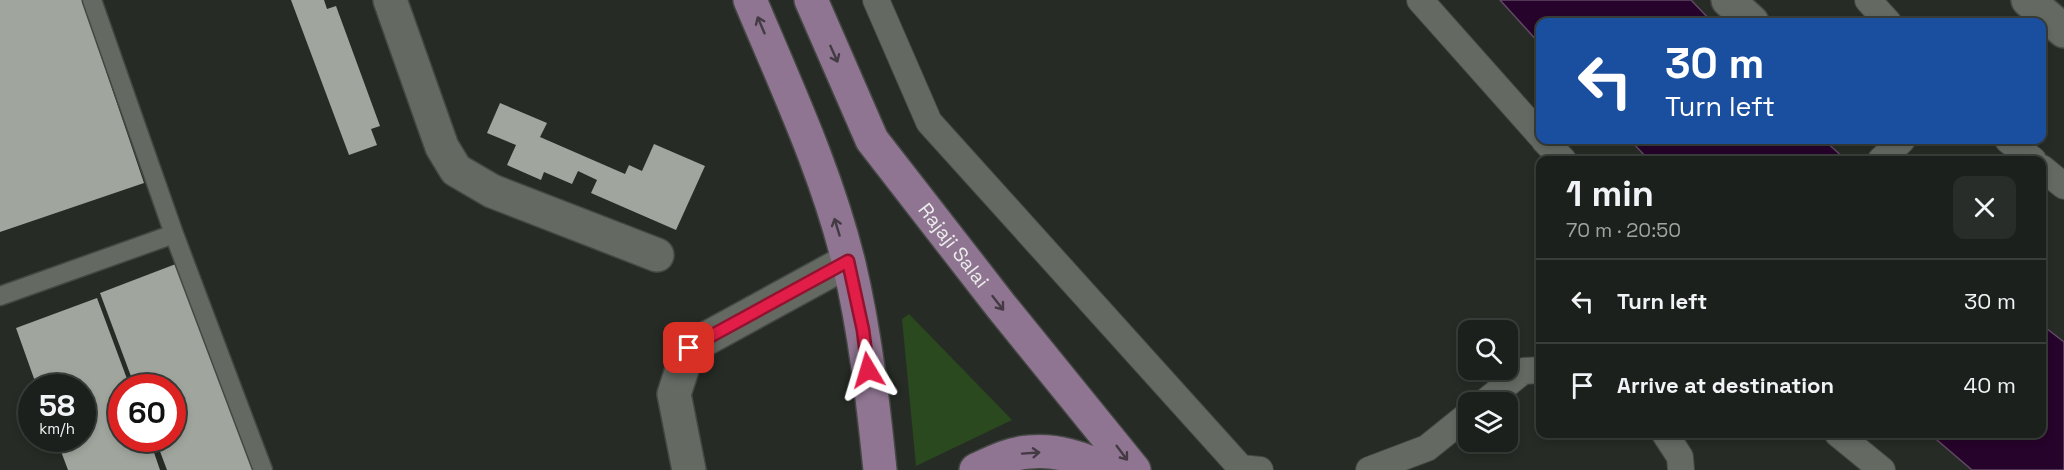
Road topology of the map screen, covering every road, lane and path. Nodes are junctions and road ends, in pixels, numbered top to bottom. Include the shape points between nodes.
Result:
1 (92, 0) edge
2 (390, 0) edge
3 (750, 0) edge
4 (811, 0) edge
5 (876, 0) edge
6 (1420, 0) edge
7 (1728, 0) edge
8 (1868, 0) edge
9 (2028, 0) edge
10 (1748, 18) edge
11 (1884, 18) edge
12 (2064, 31) edge
13 (1536, 130) edge
14 (1548, 144) edge
15 (2013, 144) edge
16 (1559, 156) edge
17 (2028, 156) edge
18 (2046, 171) edge
19 (2064, 186) edge
20 (174, 234) junction
21 (657, 255) dead end
22 (848, 261) junction
23 (0, 296) edge
24 (1536, 370) edge
25 (1497, 392) edge
26 (1458, 423) edge
27 (1668, 438) edge
28 (1843, 438) edge
29 (263, 470) edge
30 (689, 470) edge
31 (880, 470) edge
32 (976, 470) edge
33 (1106, 470) edge
34 (1134, 470) edge
35 (1260, 470) edge
36 (1369, 470) edge
37 (1681, 470) edge
38 (1882, 470) edge

1 - 20 lane
2 - 21 street via 442,147 456,170 492,191
22 -> 3 main road via 822,178
4 -> 34 main road, Rajaji Salai via 872,140
5 - 35 street via 929,122 1240,468
6 - 13 street
7 - 10 street
8 - 11 street
9 - 12 street
14 - 16 street
15 - 17 street
18 - 19 street
20 - 23 lane
20 - 29 lane
22 - 30 street via 689,348 674,394
22 - 31 main road via 863,330
24 - 25 street via 1523,371
26 - 36 street via 1427,448
27 - 37 street via 1680,457
28 - 38 street
32 -> 33 main road via 1029,452 1062,454

